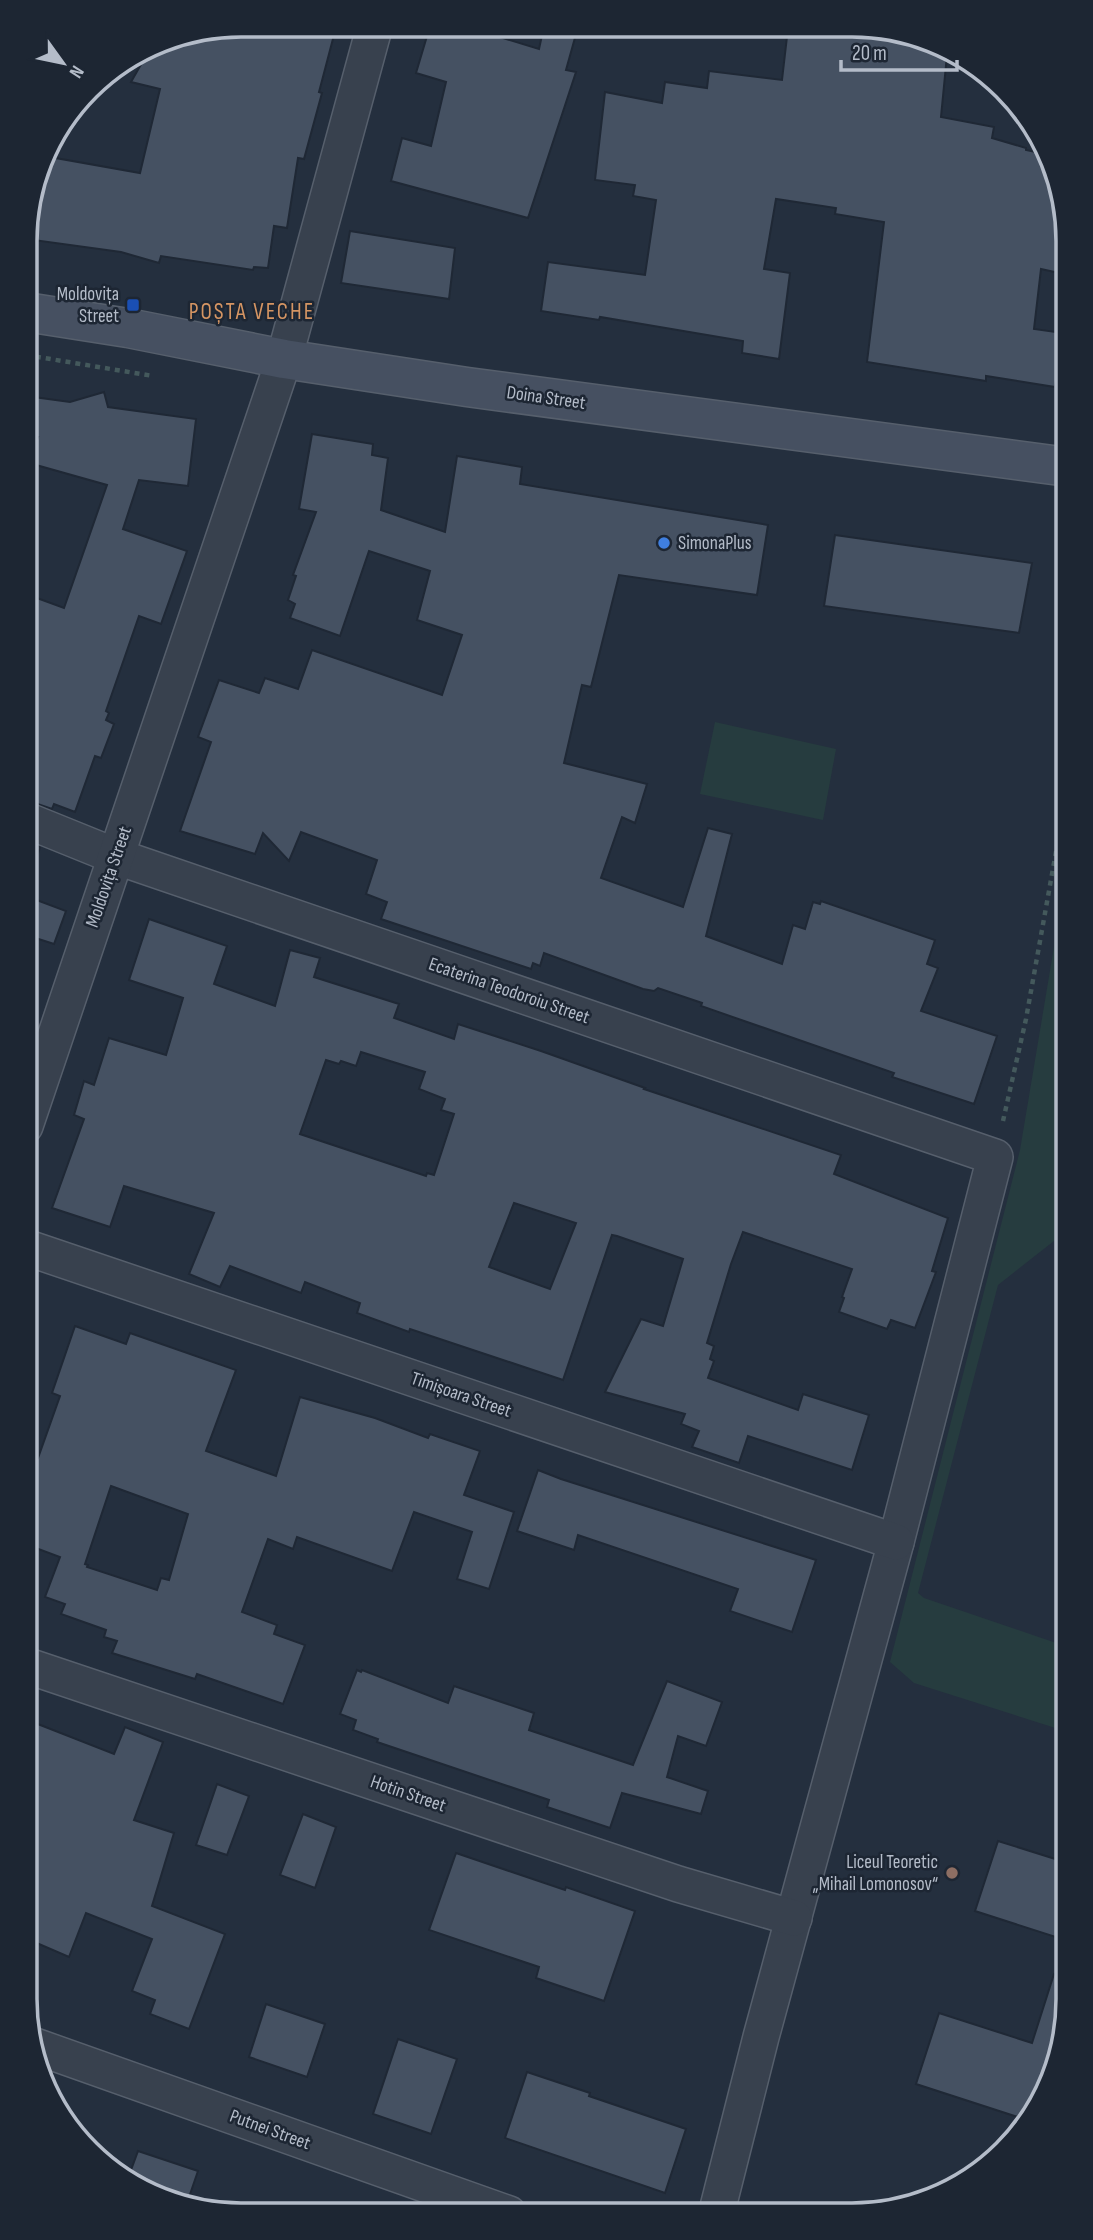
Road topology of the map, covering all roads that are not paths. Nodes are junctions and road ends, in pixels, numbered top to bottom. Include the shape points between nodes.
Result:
1 (372, 37) edge
2 (37, 314) edge
3 (284, 359) junction
4 (1056, 465) edge
5 (37, 824) edge
6 (115, 856) junction
7 (37, 1090) edge
8 (37, 1251) edge
9 (896, 1542) junction
10 (37, 1669) edge
11 (794, 1918) junction
12 (44, 2049) edge
13 (478, 2203) edge
14 (719, 2203) edge

1 - 3 street, Moldovița Street
2 - 3 main road, Doina Street
3 - 4 main road, Doina Street
3 - 6 street, Moldovița Street
5 - 6 street, Ecaterina Teodoroiu Street
6 - 7 street, Moldovița Street
6 - 9 street, Ecaterina Teodoroiu Street via 995,1157
8 - 9 street, Timișoara Street
9 - 11 street
10 - 11 street, Hotin Street via 678,1884
11 - 14 street
12 - 13 street, Putnei Street

